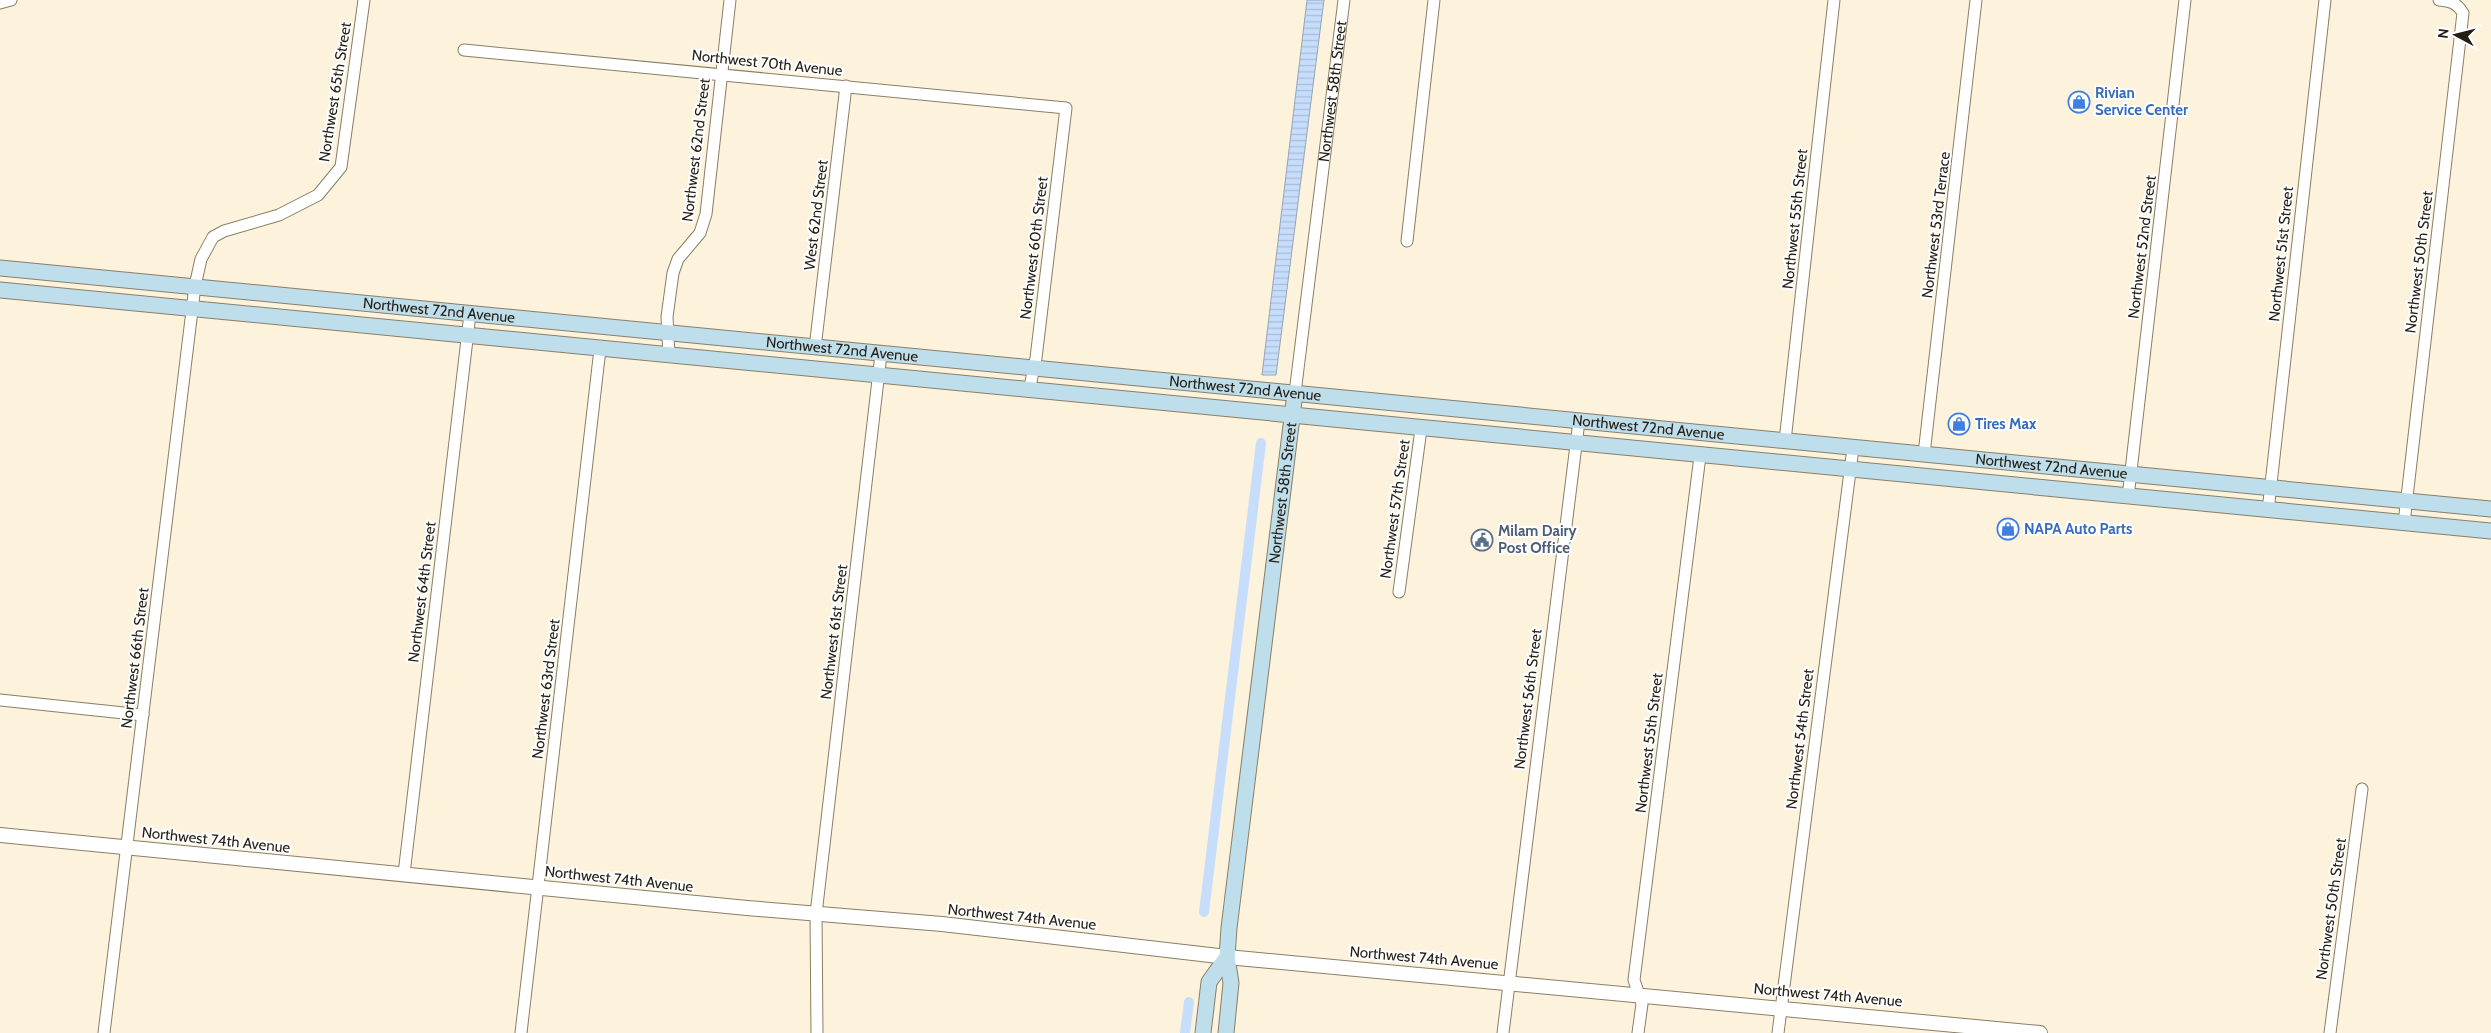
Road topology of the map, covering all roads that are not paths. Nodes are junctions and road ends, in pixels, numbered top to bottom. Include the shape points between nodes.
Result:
1 (10, 0) edge
2 (364, 0) edge
3 (730, 0) edge
4 (1344, 0) edge
5 (1434, 0) edge
6 (1834, 0) edge
7 (1976, 0) edge
8 (2185, 0) edge
9 (2325, 0) edge
10 (2439, 0) edge
11 (0, 3) edge
12 (464, 50) dead end
13 (721, 74) junction
14 (846, 86) junction
15 (1066, 108) joint
16 (1407, 241) dead end
17 (0, 268) edge
18 (196, 286) junction
19 (0, 290) edge
20 (193, 310) junction
21 (470, 314) junction
22 (668, 333) junction
23 (468, 336) junction
24 (815, 348) junction
25 (600, 349) junction
26 (881, 354) junction
27 (669, 355) junction
28 (1034, 369) junction
29 (879, 376) junction
30 (1029, 391) junction
31 (1295, 393) junction
32 (1292, 417) junction
33 (1578, 421) junction
34 (1421, 429) junction
35 (1785, 441) junction
36 (1576, 444) junction
37 (1853, 448) junction
38 (1924, 454) junction
39 (1700, 456) junction
40 (1850, 470) junction
41 (2130, 474) junction
42 (2270, 488) junction
43 (2128, 497) junction
44 (2406, 501) junction
45 (2491, 509) edge
46 (2268, 510) junction
47 (2404, 523) junction
48 (2491, 531) edge
49 (1399, 592) dead end
50 (0, 700) edge
51 (143, 715) junction
52 (2362, 788) dead end
53 (0, 835) edge
54 (128, 848) junction
55 (404, 874) junction
56 (538, 887) junction
57 (816, 914) junction
58 (1226, 957) junction
59 (1509, 981) junction
60 (1637, 993) junction
61 (1781, 1007) junction
62 (104, 1033) edge
63 (521, 1033) edge
64 (817, 1033) edge
65 (1203, 1033) edge
66 (1226, 1033) edge
67 (1503, 1033) edge
68 (1638, 1033) edge
69 (1778, 1033) edge
70 (2040, 1033) edge
71 (2330, 1033) edge

1 - 11 street
2 - 18 street, Northwest 65th Street via 341,167 318,195 279,215 213,237 201,260
3 - 13 street, Northwest 62nd Street
4 - 31 street, Northwest 58th Street
5 - 16 street
6 - 35 street, Northwest 55th Street
7 - 38 street, Northwest 53rd Terrace
8 - 41 street, Northwest 52nd Street
9 - 42 street, Northwest 51st Street
10 - 44 street, Northwest 50th Street via 2451,1 2463,13
12 - 13 street, Northwest 70th Avenue
13 - 14 street, Northwest 70th Avenue
13 - 22 street, Northwest 62nd Street via 706,214 696,239 675,266 667,318
14 - 15 street, Northwest 70th Avenue
14 - 24 street, West 62nd Street
15 - 28 street, Northwest 60th Street
17 - 18 main road, Northwest 72nd Avenue
18 - 20 street, Northwest 66th Street
18 - 21 main road, Northwest 72nd Avenue
19 - 20 main road, Northwest 72nd Avenue
20 - 23 main road, Northwest 72nd Avenue
20 - 51 street, Northwest 66th Street
21 - 22 main road, Northwest 72nd Avenue
21 - 23 street, Northwest 64th Street
22 - 24 main road, Northwest 72nd Avenue
22 - 27 street, Northwest 62nd Street
23 - 25 main road, Northwest 72nd Avenue
23 - 55 street, Northwest 64th Street
24 - 26 main road, Northwest 72nd Avenue
25 - 27 main road, Northwest 72nd Avenue
25 - 56 street, Northwest 63rd Street
26 - 28 main road, Northwest 72nd Avenue
26 - 29 street, Northwest 61st Street
27 - 29 main road, Northwest 72nd Avenue
28 - 30 street, Northwest 60th Street
28 - 31 main road, Northwest 72nd Avenue
29 - 30 main road, Northwest 72nd Avenue
29 - 57 street, Northwest 61st Street
30 - 32 main road, Northwest 72nd Avenue
31 - 32 main road, Northwest 58th Street
31 - 33 main road, Northwest 72nd Avenue
32 - 34 main road, Northwest 72nd Avenue
32 - 58 main road, Northwest 58th Street
33 - 35 main road, Northwest 72nd Avenue
33 - 36 street, Northwest 56th Street
34 - 36 main road, Northwest 72nd Avenue
34 - 49 street, Northwest 57th Street
35 - 37 main road, Northwest 72nd Avenue
36 - 39 main road, Northwest 72nd Avenue
36 - 59 street, Northwest 56th Street
37 - 38 main road, Northwest 72nd Avenue
37 - 40 street, Northwest 54th Street
38 - 41 main road, Northwest 72nd Avenue
39 - 40 main road, Northwest 72nd Avenue
39 - 60 street, Northwest 55th Street via 1634,980
40 - 43 main road, Northwest 72nd Avenue
40 - 61 street, Northwest 54th Street
41 - 42 main road, Northwest 72nd Avenue
41 - 43 street, Northwest 52nd Street
42 - 44 main road, Northwest 72nd Avenue
42 - 46 street, Northwest 51st Street
43 - 46 main road, Northwest 72nd Avenue
44 - 45 main road, Northwest 72nd Avenue
44 - 47 street, Northwest 50th Street
46 - 47 main road, Northwest 72nd Avenue
47 - 48 main road, Northwest 72nd Avenue
50 - 51 street
51 - 54 street, Northwest 66th Street
52 - 71 street, Northwest 50th Street
53 - 54 street, Northwest 74th Avenue
54 - 55 street, Northwest 74th Avenue
54 - 62 street, Northwest 66th Street
55 - 56 street, Northwest 74th Avenue
56 - 57 street, Northwest 74th Avenue
56 - 63 street, Northwest 63rd Street
57 - 58 street, Northwest 74th Avenue via 942,924
57 - 64 street, Northwest 61st Street
58 - 59 street, Northwest 74th Avenue
58 - 65 main road, Northwest 58th Street via 1209,982
58 - 66 main road, Northwest 58th Street via 1231,983
59 - 60 street, Northwest 74th Avenue
59 - 67 street, Northwest 56th Street
60 - 61 street, Northwest 74th Avenue
60 - 68 street, Northwest 55th Street via 1642,1004
61 - 69 street, Northwest 54th Street
61 - 70 street, Northwest 74th Avenue

